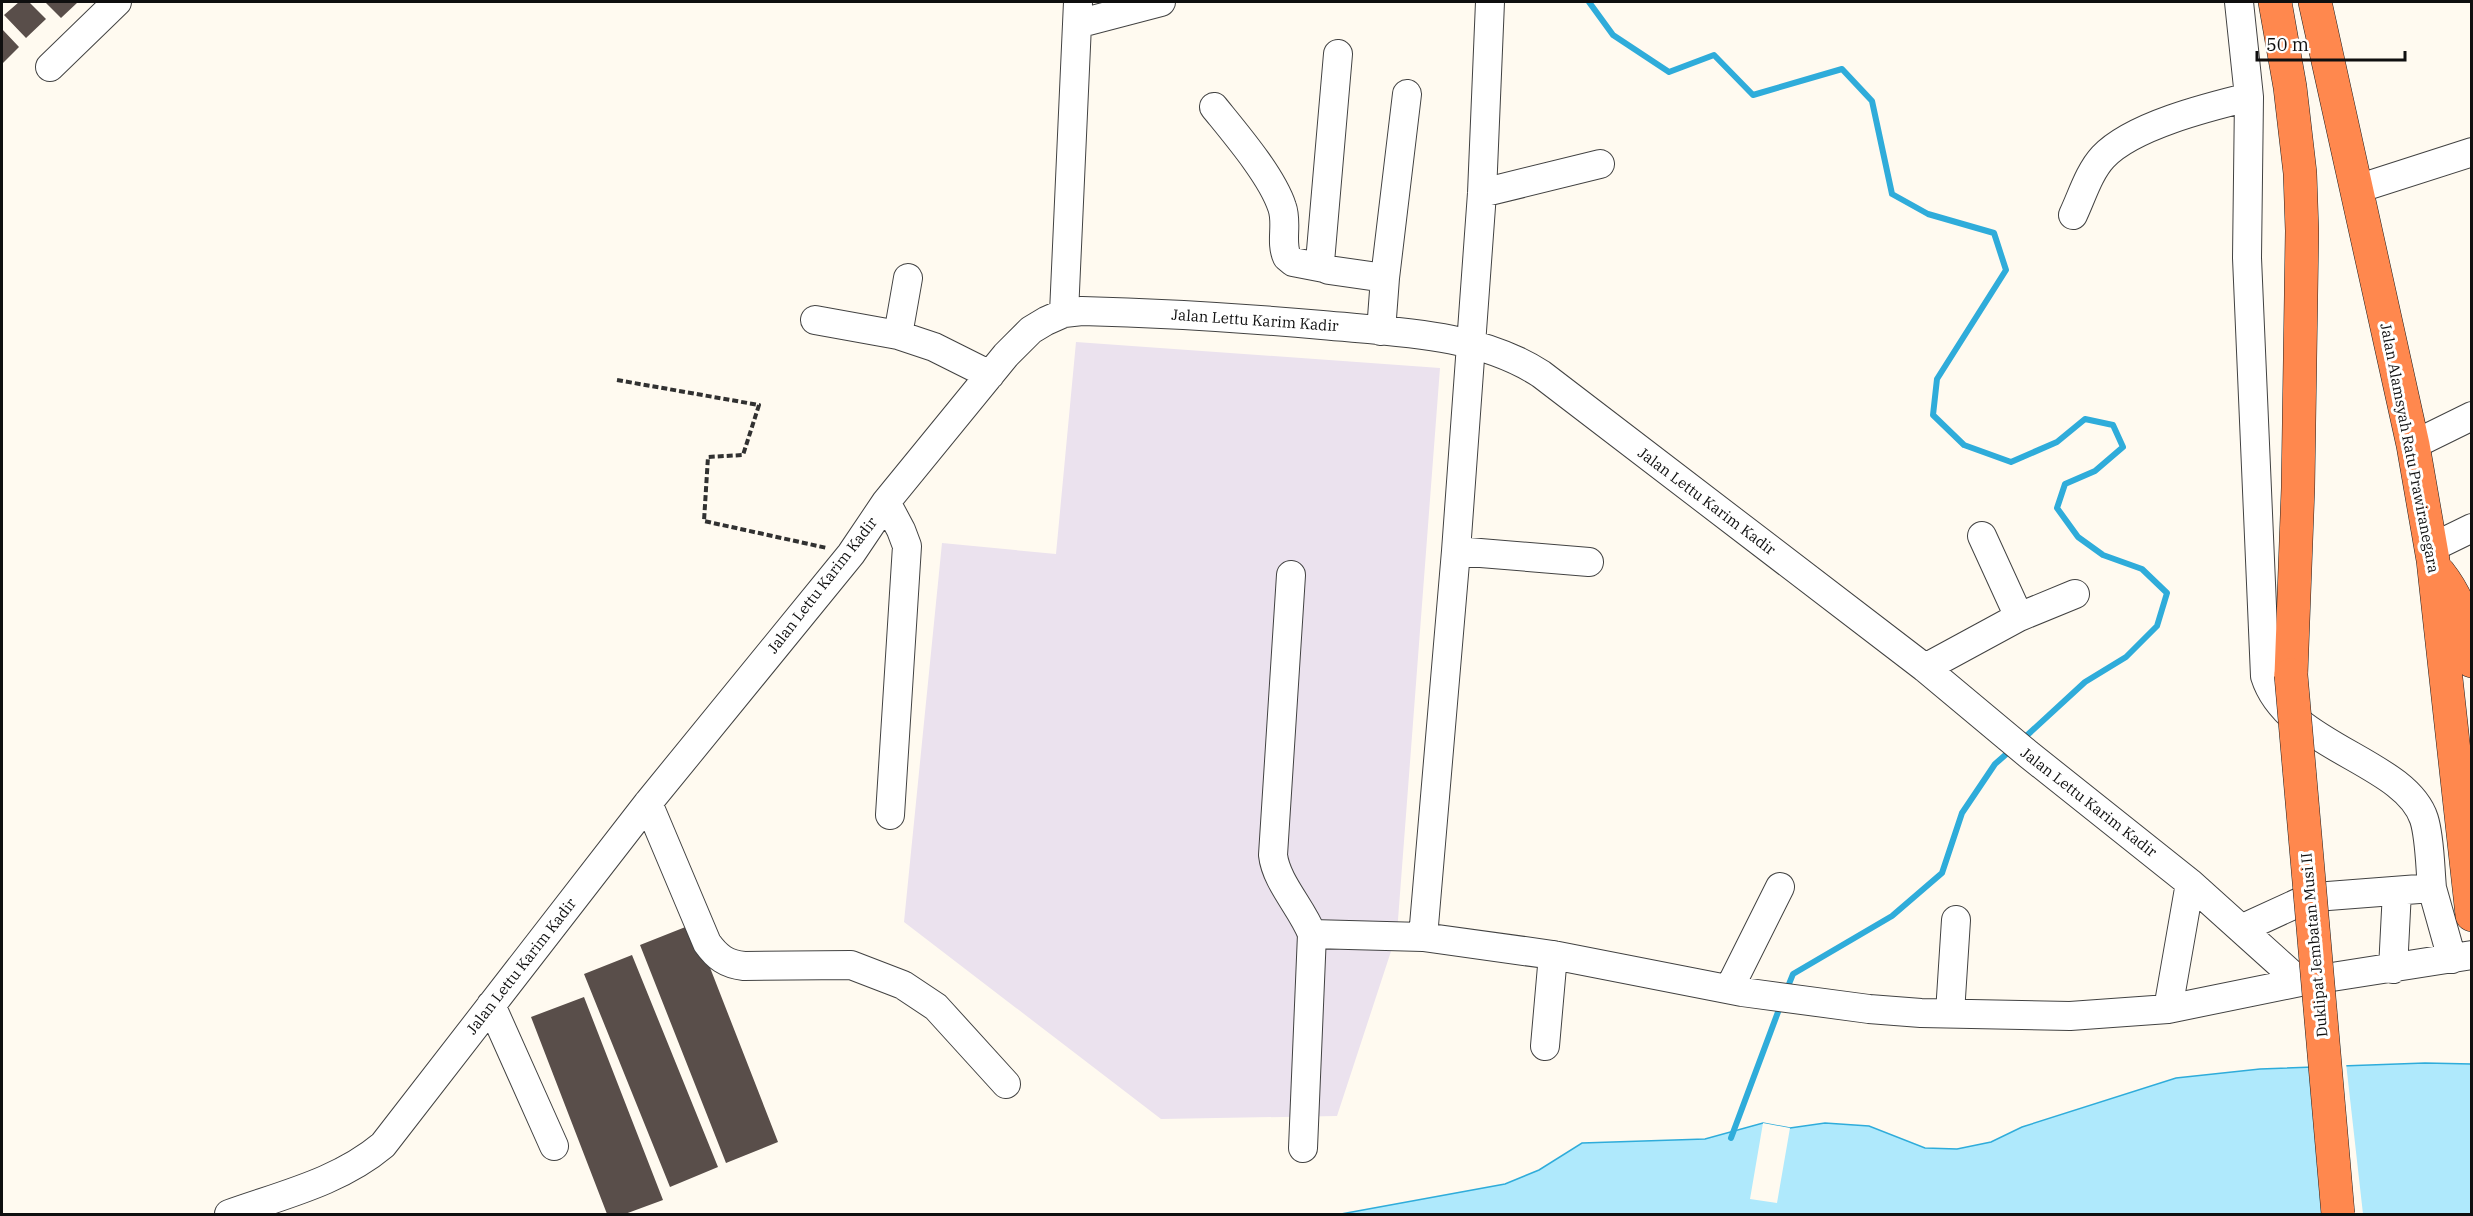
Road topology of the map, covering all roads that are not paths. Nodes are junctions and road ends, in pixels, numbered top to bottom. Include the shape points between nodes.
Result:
1 (117, 2) edge
2 (1161, 2) edge
3 (1490, 2) edge
4 (2239, 2) edge
5 (2275, 2) edge
6 (2315, 2) edge
7 (1078, 13) edge
8 (1338, 54) dead end
9 (50, 67) dead end
10 (1407, 94) dead end
11 (2249, 97) junction
12 (1214, 106) dead end
13 (2472, 152) edge
14 (1600, 164) dead end
15 (2357, 189) junction
16 (1482, 193) junction
17 (2073, 215) dead end
18 (1324, 268) junction
19 (908, 278) dead end
20 (1385, 278) junction
21 (1064, 313) junction
22 (814, 320) dead end
23 (1382, 331) junction
24 (898, 335) junction
25 (1471, 343) junction
26 (990, 375) junction
27 (2472, 416) edge
28 (2413, 445) junction
29 (886, 502) junction
30 (2472, 528) edge
31 (1983, 536) dead end
32 (1456, 551) junction
33 (2432, 558) junction
34 (1589, 561) dead end
35 (1291, 575) dead end
36 (2075, 594) dead end
37 (2019, 617) junction
38 (2472, 661) edge
39 (1925, 668) junction
40 (648, 802) junction
41 (890, 815) dead end
42 (2190, 883) junction
43 (1779, 887) dead end
44 (2432, 888) junction
45 (2397, 891) junction
46 (2471, 908) edge
47 (1956, 920) dead end
48 (2241, 929) junction
49 (1312, 934) junction
50 (1423, 937) junction
51 (1553, 955) junction
52 (2465, 956) edge
53 (2393, 969) junction
54 (2300, 982) junction
55 (1728, 989) junction
56 (491, 1005) junction
57 (2168, 1009) junction
58 (1950, 1013) junction
59 (1545, 1046) dead end
60 (1006, 1084) dead end
61 (554, 1146) dead end
62 (1303, 1148) dead end
63 (229, 1215) edge
64 (2338, 1215) edge

1 - 9 street
2 - 7 street
3 - 16 street
4 - 11 street
5 - 64 highway, Duklipat Jembatan Musi II, bridge via 2290,87 2302,231 2290,675
6 - 15 highway, Jalan Alamsyah Ratu Prawiranegara
7 - 21 street
8 - 18 street via 1320,259
10 - 20 street
11 - 17 street via 2202,109 2113,148 2094,170
11 - 44 street via 2247,258 2265,676 2277,700 2310,731 2391,781 2417,806 2424,819
12 - 18 street via 1248,150 1281,204 1287,257 1293,262
13 - 15 street
14 - 16 street
15 - 28 highway, Jalan Alamsyah Ratu Prawiranegara
16 - 25 street
18 - 20 street
19 - 24 street
20 - 23 street
21 - 23 street, Jalan Lettu Karim Kadir via 1201,315
21 - 26 street, Jalan Lettu Karim Kadir via 1031,330
22 - 24 street
23 - 25 street, Jalan Lettu Karim Kadir
24 - 26 street
25 - 32 street
25 - 39 street, Jalan Lettu Karim Kadir via 1521,361 1541,374
26 - 29 street, Jalan Lettu Karim Kadir
27 - 28 street
28 - 33 highway, Jalan Alamsyah Ratu Prawiranegara
29 - 40 street, Jalan Lettu Karim Kadir via 850,554
29 - 41 street via 907,546
30 - 33 street
31 - 37 street
32 - 34 street
32 - 50 street
33 - 38 highway via 2464,615
33 - 46 highway, Jalan Alamsyah Ratu Prawiranegara
35 - 49 street via 1273,855 1275,870
36 - 37 street
37 - 39 street
39 - 42 street, Jalan Lettu Karim Kadir
40 - 56 street, Jalan Lettu Karim Kadir
40 - 60 street via 707,943 720,958 744,966 851,964 903,985 936,1007
42 - 48 street, Jalan Lettu Karim Kadir
42 - 57 street
43 - 55 street
44 - 45 street
44 - 52 street
45 - 48 street via 2302,900
45 - 53 street
47 - 58 street
48 - 54 street, Jalan Lettu Karim Kadir
49 - 50 street
49 - 62 street
50 - 51 street
51 - 55 street
51 - 59 street
52 - 53 street
53 - 54 street
54 - 57 street
55 - 58 street via 1869,1009
56 - 61 street
56 - 63 street, Jalan Lettu Karim Kadir via 400,1124 370,1156 336,1176
57 - 58 street via 2070,1016

